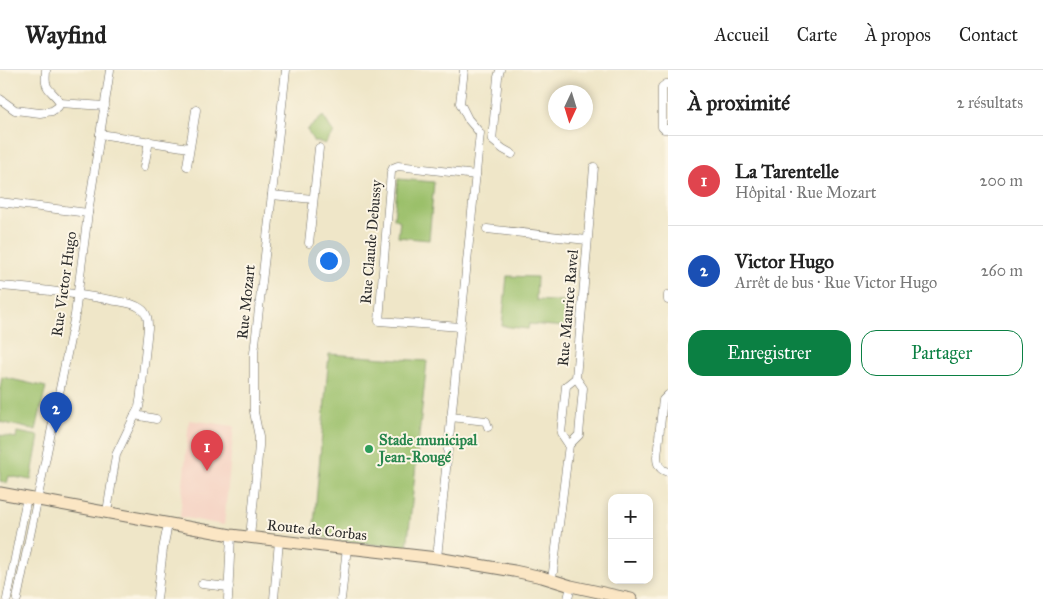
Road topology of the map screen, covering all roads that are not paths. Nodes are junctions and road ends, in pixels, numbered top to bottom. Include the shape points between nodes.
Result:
1 (46, 70) edge
2 (110, 70) edge
3 (286, 70) edge
4 (464, 70) edge
5 (500, 70) edge
6 (668, 84) edge
7 (0, 99) edge
8 (60, 102) junction
9 (105, 106) junction
10 (196, 110) dead end
11 (668, 129) edge
12 (100, 134) junction
13 (149, 142) junction
14 (189, 148) junction
15 (319, 148) dead end
16 (512, 154) dead end
17 (187, 166) dead end
18 (144, 167) dead end
19 (594, 167) dead end
20 (476, 174) junction
21 (272, 195) junction
22 (313, 199) junction
23 (0, 202) edge
24 (88, 213) junction
25 (487, 229) dead end
26 (587, 240) junction
27 (309, 243) dead end
28 (0, 286) edge
29 (77, 294) junction
30 (668, 295) edge
31 (668, 300) edge
32 (461, 327) junction
33 (576, 378) junction
34 (668, 395) edge
35 (135, 415) junction
36 (451, 417) junction
37 (156, 420) dead end
38 (488, 427) dead end
39 (569, 445) junction
40 (668, 472) edge
41 (0, 493) edge
42 (32, 498) junction
43 (107, 512) junction
44 (168, 524) junction
45 (231, 535) junction
46 (250, 537) junction
47 (279, 541) junction
48 (346, 548) junction
49 (437, 558) junction
50 (551, 580) junction
51 (202, 584) dead end
52 (570, 586) junction
53 (229, 587) junction
54 (5, 595) edge
55 (18, 597) edge
56 (157, 599) edge
57 (228, 599) edge
58 (274, 599) edge
59 (341, 599) edge
60 (568, 599) edge
61 (631, 599) edge

1 - 8 street via 46,84
2 - 9 street, Rue Victor Hugo
3 - 21 street, Rue Mozart
4 - 20 street via 460,103 480,133
5 - 16 street via 492,140
6 - 11 street via 662,87 662,126
7 - 8 street via 15,110 40,114 52,111
8 - 9 street
9 - 12 street, Rue Victor Hugo
10 - 14 street
12 - 13 street
12 - 24 street, Rue Victor Hugo
13 - 14 street
13 - 18 street
14 - 17 street
15 - 22 street
19 - 26 street, Rue Maurice Ravel
20 - 32 street
20 - 32 street, Rue Claude Debussy via 398,166 391,172 378,321
21 - 22 street
21 - 46 street, Rue Mozart via 254,353 254,412 259,446
22 - 27 street
23 - 24 street
24 - 29 street, Rue Victor Hugo
25 - 26 street, Rue Maurice Ravel
26 - 33 street, Rue Maurice Ravel
28 - 29 street
29 - 35 street via 130,304 146,312 148,328 141,394
29 - 42 street, Rue Victor Hugo via 67,359
30 - 31 street
32 - 36 street
33 - 39 street, Rue Maurice Ravel via 583,388 579,435
33 - 39 street, Rue Maurice Ravel via 566,386 561,433
34 - 40 street via 663,400 657,457 660,468
35 - 37 street
35 - 43 street via 116,455
36 - 38 street via 486,420
36 - 49 street
39 - 50 street, Rue Maurice Ravel
41 - 42 street, Route de Corbas
42 - 43 street, Route de Corbas
42 - 54 street
42 - 55 street
43 - 44 street, Route de Corbas
44 - 45 street, Route de Corbas
44 - 56 street
45 - 46 street, Route de Corbas
45 - 53 street
46 - 47 street, Route de Corbas
47 - 48 street, Route de Corbas
47 - 58 street
48 - 49 street, Route de Corbas
48 - 59 street
49 - 50 street, Route de Corbas
50 - 52 street, Route de Corbas
51 - 53 street
52 - 60 street
52 - 61 street, Route de Corbas
53 - 57 street
54 - 55 street

